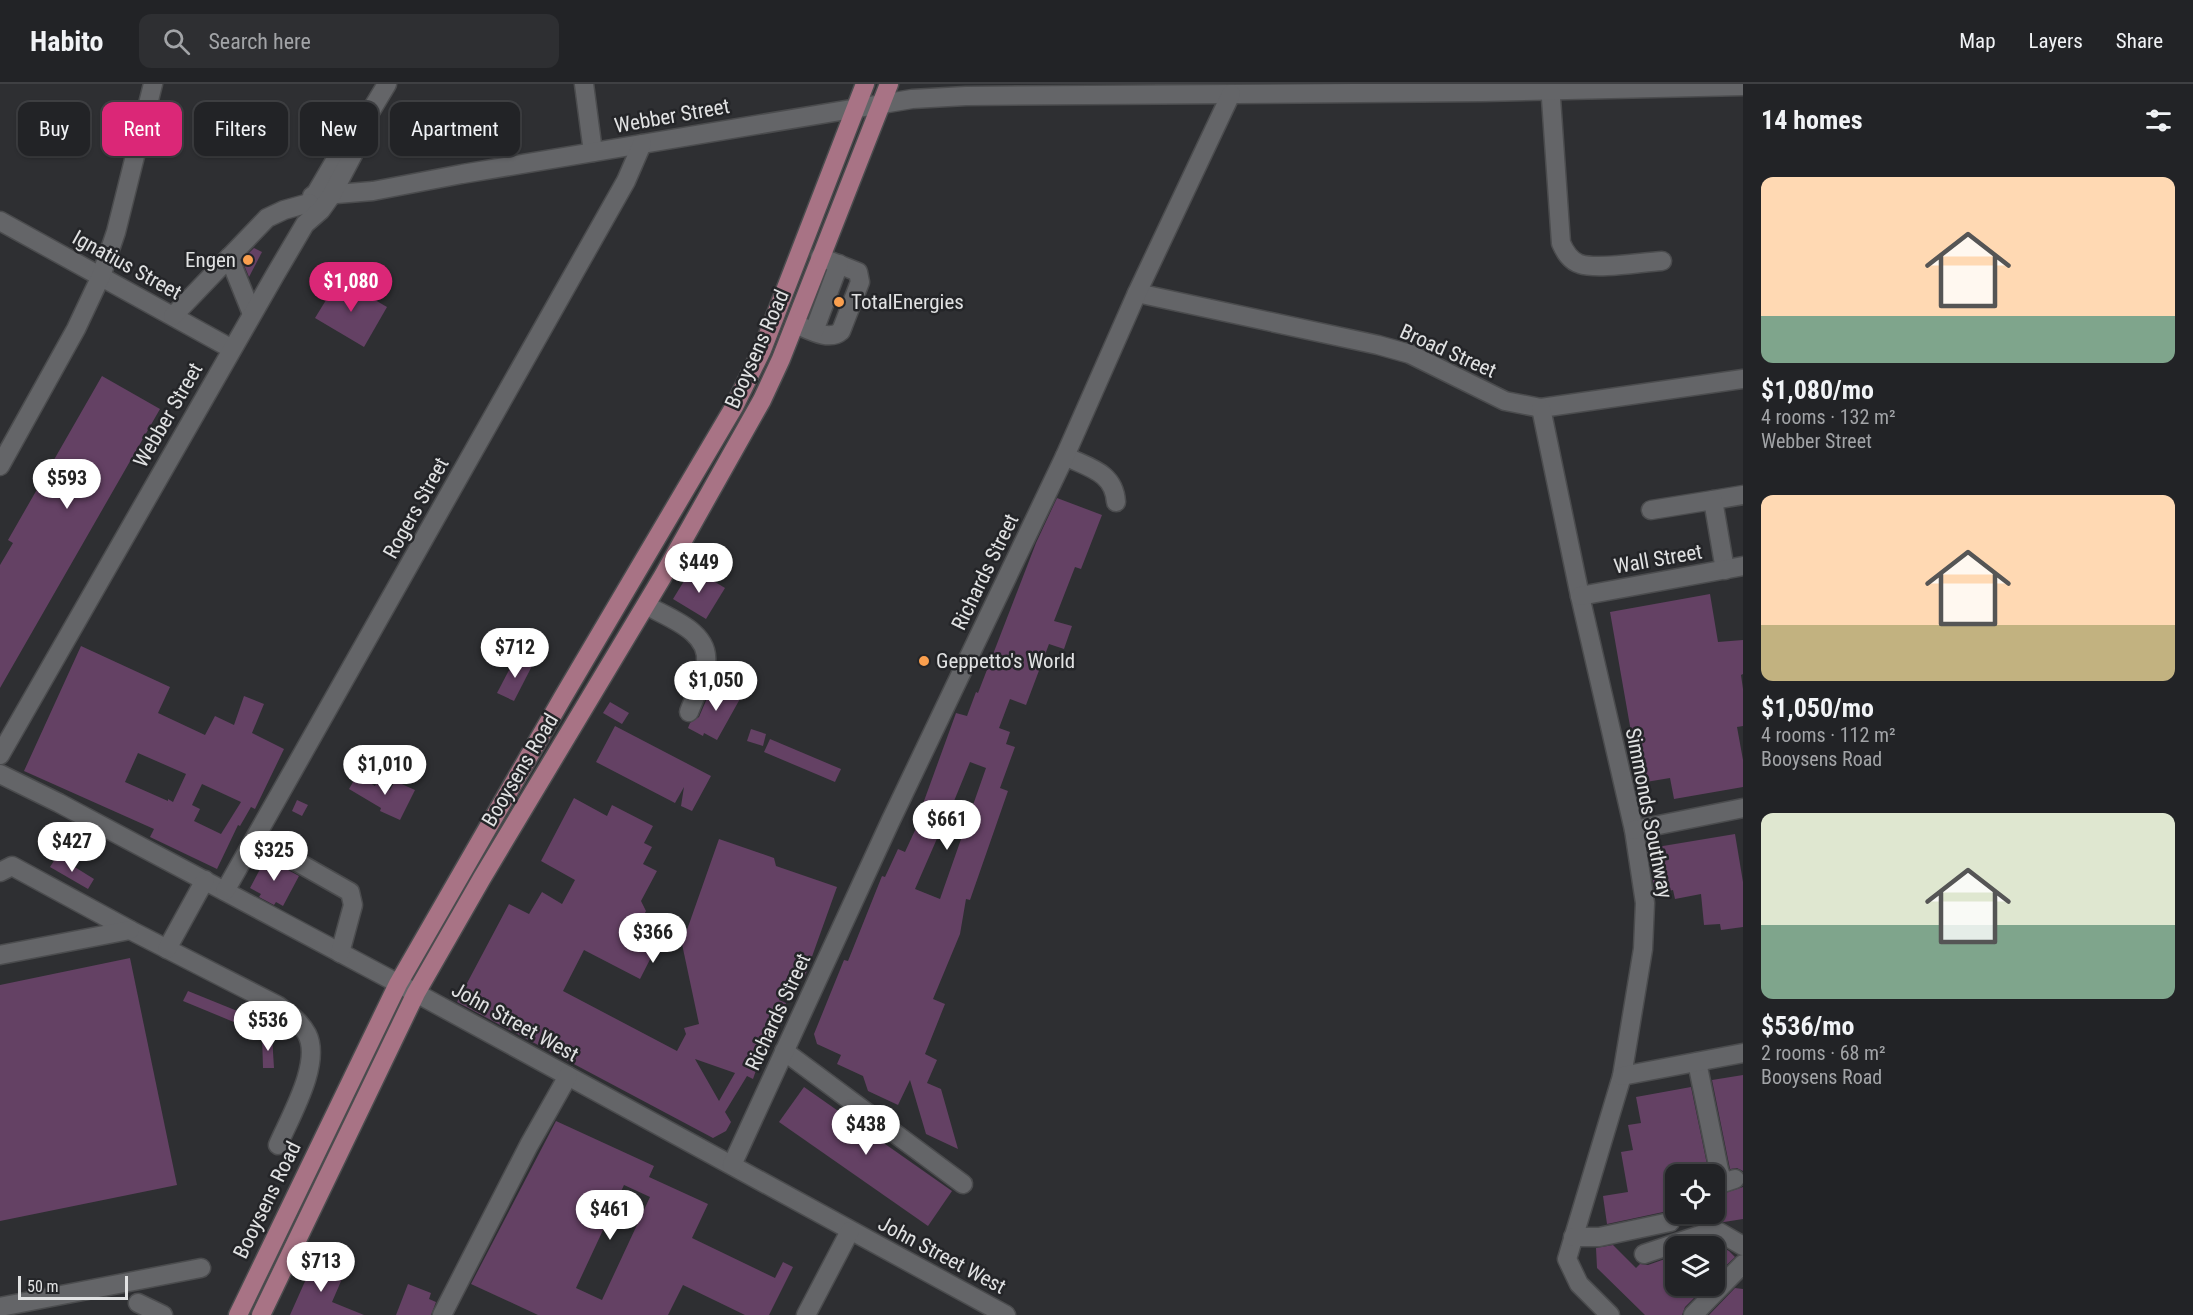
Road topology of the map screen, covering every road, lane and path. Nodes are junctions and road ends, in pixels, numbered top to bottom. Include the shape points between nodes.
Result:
1 (153, 84) edge
2 (387, 84) edge
3 (584, 84) edge
4 (865, 84) edge
5 (890, 84) edge
6 (1743, 86) edge
7 (1551, 87) edge
8 (1231, 94) junction
9 (376, 102) edge
10 (882, 103) junction
11 (855, 107) junction
12 (642, 144) junction
13 (593, 152) junction
14 (338, 156) edge
15 (352, 156) edge
16 (351, 159) junction
17 (373, 191) junction
18 (331, 196) junction
19 (311, 200) junction
20 (0, 221) edge
21 (305, 224) junction
22 (229, 257) junction
23 (820, 257) junction
24 (1662, 261) dead end
25 (839, 264) junction
26 (101, 276) junction
27 (1137, 293) junction
28 (252, 314) junction
29 (173, 316) junction
30 (795, 324) junction
31 (814, 331) junction
32 (232, 349) junction
33 (1743, 379) edge
34 (1541, 408) junction
35 (1065, 456) junction
36 (0, 466) edge
37 (1743, 495) edge
38 (1713, 500) junction
39 (1116, 502) dead end
40 (1651, 510) dead end
41 (1734, 568) edge
42 (1580, 596) junction
43 (646, 605) junction
44 (689, 712) dead end
45 (0, 755) edge
46 (0, 774) edge
47 (1743, 808) edge
48 (1634, 830) junction
49 (283, 854) dead end
50 (0, 872) edge
51 (205, 880) junction
52 (225, 891) junction
53 (130, 930) junction
54 (166, 949) junction
55 (340, 953) junction
56 (0, 955) edge
57 (398, 984) junction
58 (416, 993) junction
59 (784, 1051) junction
60 (1743, 1053) edge
61 (1697, 1062) junction
62 (568, 1076) junction
63 (1622, 1076) junction
64 (278, 1145) dead end
65 (732, 1165) junction
66 (1735, 1179) dead end
67 (963, 1184) dead end
68 (1665, 1223) edge
69 (850, 1231) junction
70 (1573, 1237) junction
71 (1743, 1246) edge
72 (1644, 1254) dead end
73 (1743, 1264) edge
74 (201, 1268) dead end
75 (138, 1303) dead end
76 (0, 1307) edge
77 (163, 1315) edge
78 (238, 1315) edge
79 (261, 1315) edge
80 (442, 1315) edge
81 (806, 1315) edge
82 (1006, 1315) edge
83 (1610, 1315) edge
84 (1693, 1315) edge

1 - 26 street
2 - 9 street
3 - 13 street
4 - 11 main road, Booysens Road
5 - 10 main road, Booysens Road
6 - 7 street, Webber Street
7 - 8 street, Webber Street
7 - 24 street via 1561,243 1565,252 1579,264 1591,266
8 - 10 street, Webber Street via 966,96
8 - 27 street, Richards Street
10 - 11 street, Webber Street
10 - 23 main road, Booysens Road
11 - 12 street, Webber Street
11 - 57 main road, Booysens Road via 762,350 734,407
12 - 13 street, Webber Street
12 - 52 street, Rogers Street via 626,181
13 - 17 street, Webber Street
14 - 19 street
15 - 16 street
16 - 17 street via 358,176
16 - 18 street
17 - 18 street, Webber Street
18 - 19 street, Webber Street
18 - 21 street, Webber Street
19 - 21 street, Webber Street
19 - 22 street via 267,218
20 - 26 street, Ignatius Street
21 - 28 street, Webber Street
22 - 28 street
22 - 29 street
23 - 25 street
23 - 30 main road, Booysens Road
25 - 31 street
25 - 31 street via 858,272 860,282 841,332 829,336
26 - 29 street, Ignatius Street
26 - 36 street
27 - 34 street, Broad Street via 1410,354 1505,401
27 - 35 street, Richards Street
28 - 32 street, Webber Street
29 - 32 street, Ignatius Street
30 - 31 street
30 - 43 main road, Booysens Road via 762,400
32 - 45 street, Webber Street
33 - 34 street, Broad Street
34 - 42 street, Simmonds Southway
35 - 39 street via 1108,479
35 - 59 street, Richards Street
37 - 38 street
38 - 40 street
38 - 41 street
41 - 42 street, Wall Street
42 - 48 street, Simmonds Southway
43 - 44 street via 704,643 705,669
43 - 58 main road, Booysens Road
46 - 51 street, John Street West
47 - 48 street
48 - 63 street, Simmonds Southway via 1645,925
49 - 55 street via 350,892 353,905
50 - 53 street via 12,866
51 - 52 street, John Street West
51 - 54 street
52 - 55 street, John Street West
53 - 54 street
53 - 56 street
54 - 64 street via 277,1005 297,1020 307,1034 312,1058 308,1074
55 - 57 street, John Street West
57 - 58 street, John Street West
57 - 78 main road, Booysens Road
58 - 62 street, John Street West
58 - 79 main road, Booysens Road
59 - 65 street, Richards Street
59 - 67 street
60 - 61 street
61 - 63 street
61 - 66 street via 1722,1179
62 - 65 street, John Street West
62 - 80 street
63 - 70 street, Simmonds Southway
65 - 69 street, John Street West
68 - 70 street via 1599,1237
69 - 81 street
69 - 82 street, John Street West
70 - 83 street, Simmonds Southway via 1567,1258 1579,1284
71 - 72 street via 1712,1231
73 - 84 street
74 - 76 street
75 - 77 street

